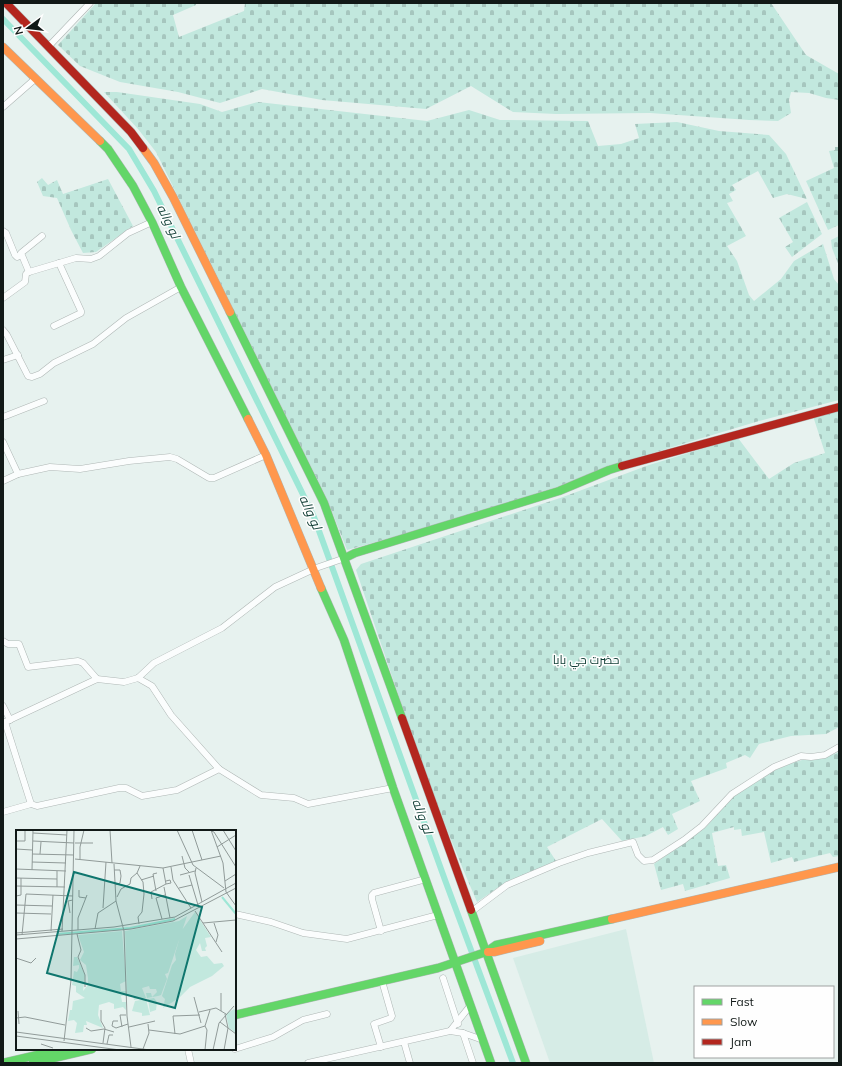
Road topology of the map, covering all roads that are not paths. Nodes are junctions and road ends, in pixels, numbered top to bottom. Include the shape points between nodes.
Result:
1 (6, 3) edge
2 (90, 3) edge
3 (49, 46) junction
4 (3, 47) edge
5 (35, 79) junction
6 (3, 107) edge
7 (152, 222) junction
8 (3, 231) edge
9 (42, 236) dead end
10 (21, 255) junction
11 (59, 263) junction
12 (29, 272) junction
13 (181, 287) junction
14 (3, 298) edge
15 (54, 326) dead end
16 (3, 330) edge
17 (18, 355) junction
18 (3, 360) edge
19 (44, 401) dead end
20 (839, 407) edge
21 (3, 417) edge
22 (3, 442) edge
23 (266, 455) junction
24 (18, 474) junction
25 (3, 481) edge
26 (342, 559) junction
27 (315, 569) junction
28 (3, 641) edge
29 (138, 678) junction
30 (97, 679) junction
31 (3, 706) edge
32 (6, 721) edge
33 (839, 747) edge
34 (219, 769) junction
35 (393, 788) junction
36 (31, 804) junction
37 (3, 812) edge
38 (839, 867) edge
39 (839, 873) edge
40 (426, 879) junction
41 (471, 912) junction
42 (236, 914) edge
43 (438, 915) junction
44 (635, 916) junction
45 (381, 931) junction
46 (483, 953) junction
47 (456, 962) junction
48 (444, 978) dead end
49 (382, 981) junction
50 (470, 1006) junction
51 (236, 1009) edge
52 (327, 1014) dead end
53 (236, 1015) edge
54 (458, 1024) junction
55 (450, 1031) junction
56 (463, 1033) junction
57 (483, 1040) junction
58 (404, 1042) junction
59 (381, 1047) junction
60 (236, 1049) edge
61 (59, 1050) edge
62 (88, 1050) edge
63 (188, 1050) edge
64 (14, 1062) edge
65 (3, 1063) edge
66 (33, 1063) edge
67 (191, 1063) edge
68 (308, 1063) edge
69 (410, 1063) edge
70 (473, 1063) edge
71 (491, 1063) edge
72 (526, 1063) edge

1 - 3 street
2 - 3 street
3 - 26 street via 131,132 154,163 324,503
4 - 5 street
5 - 6 street
5 - 7 street via 108,149 134,186
7 - 11 street via 128,233 99,256
7 - 13 street
8 - 10 street via 15,255
9 - 10 street via 22,251
10 - 12 street
11 - 12 street
11 - 15 street via 81,313
12 - 14 street via 26,274 25,282
13 - 17 street via 126,318 94,344 54,363 40,374 29,377
13 - 23 street
16 - 17 street
17 - 18 street
19 - 21 street
20 - 26 street via 635,462 559,491
22 - 24 street
23 - 24 street via 214,478 209,478 170,457 80,469 50,467
23 - 27 street
24 - 25 street
26 - 27 street
26 - 41 street
27 - 29 street via 274,587 222,628 154,663
27 - 35 street via 344,640
28 - 30 street via 8,644 19,644 28,667 78,660
29 - 30 street via 124,682
29 - 34 street via 152,686 171,715
30 - 32 street
31 - 32 street
32 - 36 street
33 - 41 street via 825,755 801,756 774,766 732,794 702,826 653,860 644,861 638,855 633,842 588,853 507,885
34 - 35 street via 262,795 294,798 308,804
34 - 36 street via 177,790 142,796 126,788 119,788 36,806
35 - 40 street
36 - 37 street
38 - 44 street
39 - 44 street
40 - 43 street
40 - 45 street via 372,895
41 - 46 street
42 - 45 street via 303,933 346,939
43 - 45 street
43 - 47 street
44 - 46 street via 496,945
46 - 47 street
46 - 72 street
47 - 49 street
47 - 50 street
47 - 51 street via 438,962
48 - 54 street
49 - 53 street
49 - 59 street via 392,1016 374,1024
50 - 54 street
50 - 57 street
52 - 60 street via 303,1020 273,1037
54 - 55 street
55 - 56 street
55 - 58 street
56 - 57 street
56 - 70 street
57 - 71 street
58 - 59 street
58 - 69 street
59 - 68 street
61 - 64 street
62 - 66 street
63 - 67 street
64 - 65 street

